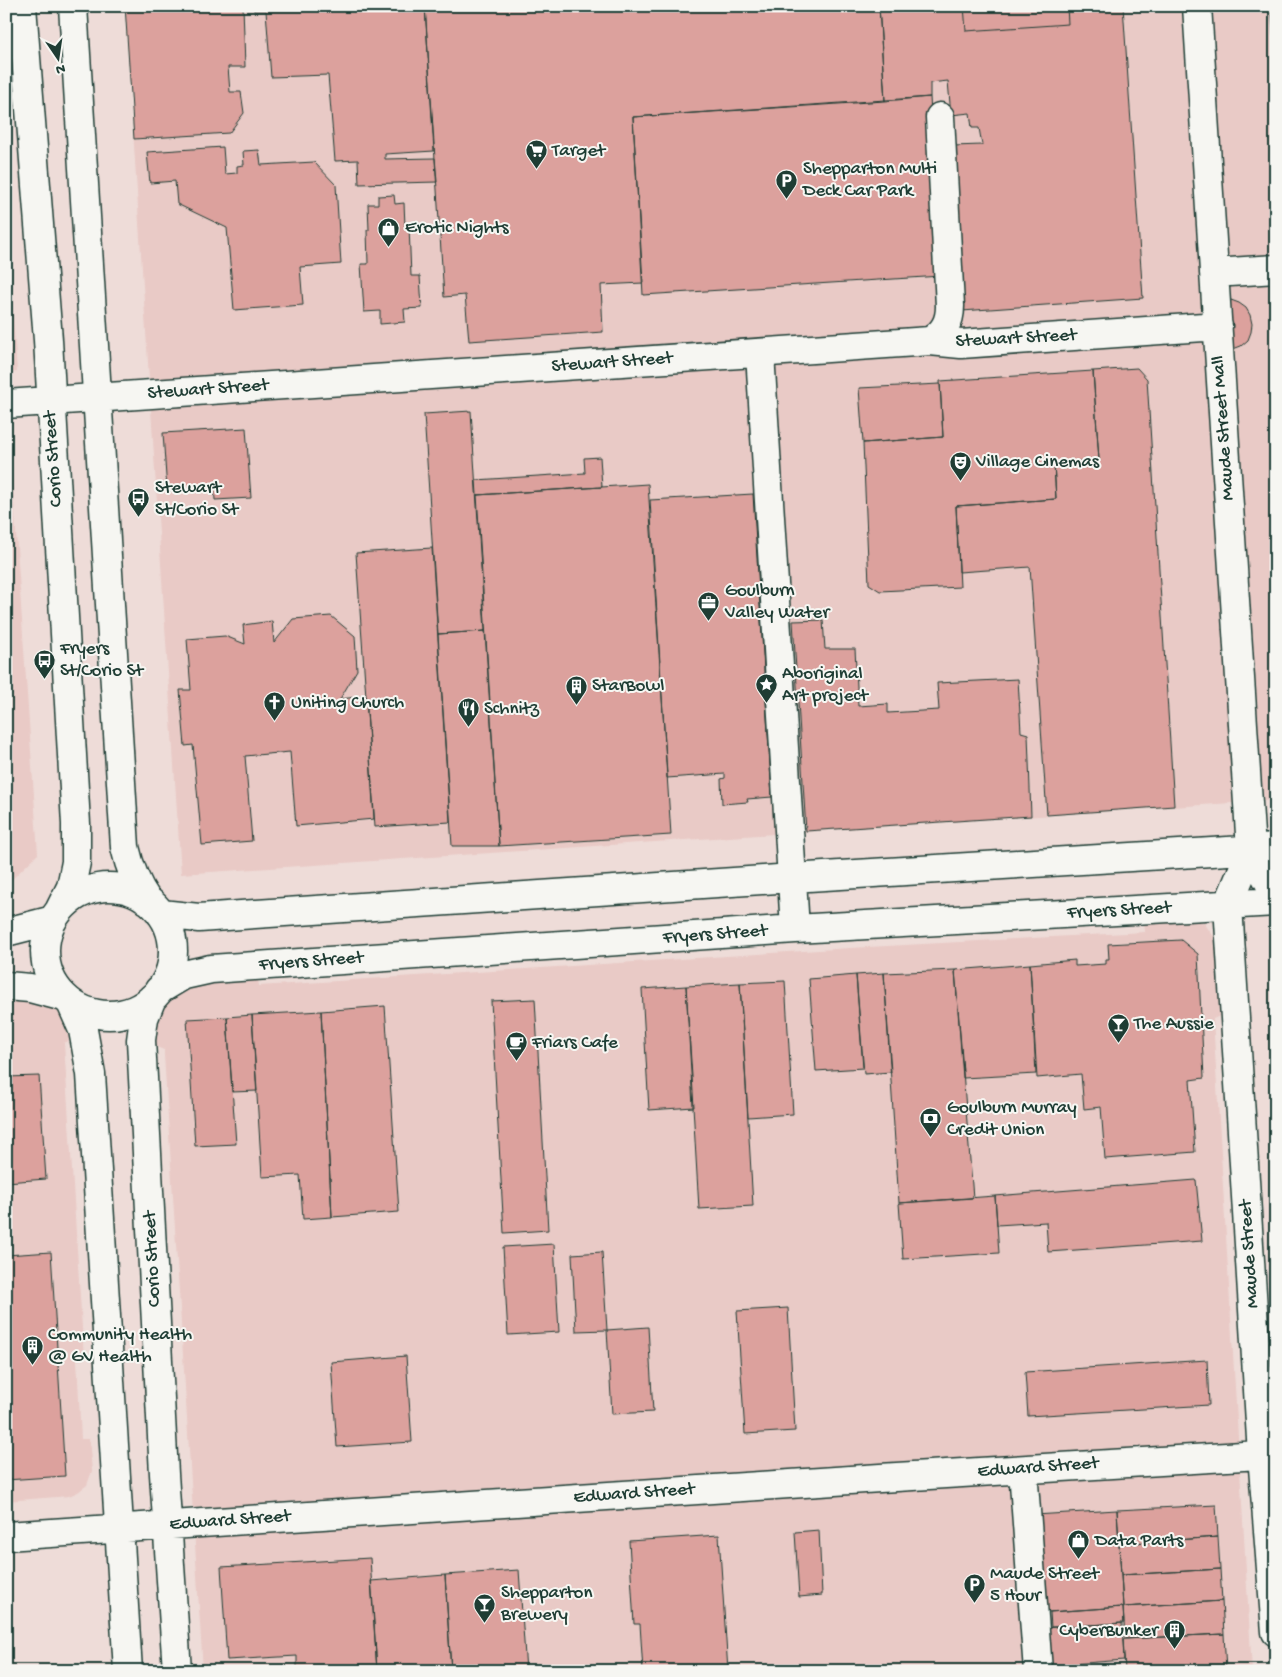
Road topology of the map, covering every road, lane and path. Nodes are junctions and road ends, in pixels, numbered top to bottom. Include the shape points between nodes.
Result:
1 (22, 6) edge
2 (74, 6) edge
3 (1198, 6) edge
4 (940, 117) dead end
5 (1276, 269) edge
6 (1214, 273) junction
7 (1218, 326) junction
8 (930, 341) junction
9 (760, 353) junction
10 (96, 398) junction
11 (50, 401) junction
12 (6, 404) edge
13 (1263, 849) edge
14 (792, 878) junction
15 (1276, 895) edge
16 (1276, 902) edge
17 (1228, 905) junction
18 (154, 907) junction
19 (56, 915) junction
20 (795, 929) junction
21 (6, 932) edge
22 (6, 986) edge
23 (156, 994) junction
24 (67, 1000) junction
25 (1269, 1454) edge
26 (1023, 1470) junction
27 (168, 1525) junction
28 (119, 1528) junction
29 (6, 1536) edge
30 (1276, 1632) edge
31 (128, 1671) edge
32 (177, 1671) edge
33 (1038, 1671) edge

1 - 11 street, Corio Street
2 - 10 street
3 - 6 street, Maude Street Mall
4 - 8 street via 950,314 946,326
5 - 6 street
6 - 7 street, Maude Street Mall
7 - 8 street, Stewart Street via 961,344
7 - 13 street, Maude Street Mall
8 - 9 street, Stewart Street
9 - 10 street, Stewart Street
9 - 14 street
10 - 11 street, Stewart Street
10 - 18 street via 125,847 138,883
11 - 12 street, Stewart Street
11 - 19 street, Corio Street via 76,850 71,887
13 - 14 street
13 - 15 street
13 - 17 street
14 - 18 street via 199,918
14 - 20 street
16 - 17 street, Fryers Street
17 - 20 street, Fryers Street
17 - 25 street, Maude Street
18 - 19 street via 126,889 102,887 79,894
18 - 23 street via 170,932 173,952 170,972
19 - 21 street
19 - 24 street via 45,939 45,960 52,980
20 - 23 street, Fryers Street via 212,969 184,975
22 - 24 street via 30,988
23 - 24 street via 138,1008 121,1014 87,1011
23 - 27 street, Corio Street via 144,1018 141,1040
24 - 28 street via 83,1030 92,1074
25 - 26 street, Edward Street
25 - 30 street, Maude Street
26 - 27 street, Edward Street
26 - 33 street
27 - 28 street, Edward Street
27 - 32 street, Corio Street
28 - 29 street, Edward Street
28 - 31 street

